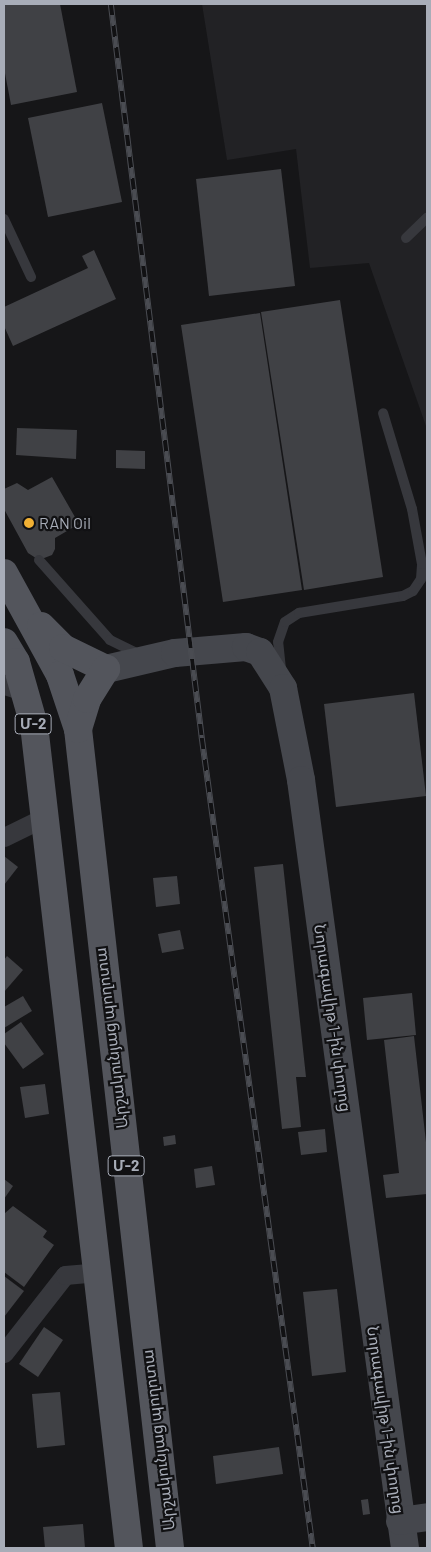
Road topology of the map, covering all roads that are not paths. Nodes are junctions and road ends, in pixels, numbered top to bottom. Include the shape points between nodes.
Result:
1 (427, 218) edge
2 (4, 219) edge
3 (406, 238) dead end
4 (31, 277) dead end
5 (382, 413) dead end
6 (39, 560) dead end
7 (4, 573) edge
8 (29, 616) junction
9 (148, 659) junction
10 (106, 669) junction
11 (12, 670) edge
12 (60, 675) junction
13 (283, 688) junction
14 (78, 729) junction
15 (45, 817) junction
16 (4, 837) edge
17 (98, 1272) junction
18 (4, 1353) edge
19 (427, 1517) edge
20 (400, 1521) junction
21 (129, 1548) edge
22 (170, 1548) edge
23 (405, 1548) edge

1 - 3 lane
2 - 4 lane
5 - 13 lane via 412,509 422,564 420,579 413,591 403,596 299,613 285,622 278,642
6 - 9 lane via 110,640
7 - 8 main road, Արշակունյաց պողոտա / Մ-2
8 - 10 main road via 63,648
8 - 12 main road, Արշակունյաց պողոտա / Մ-2
9 - 10 main road, Նորագավիթ 1-ին փողոց
9 - 13 main road, Նորագավիթ 1-ին փողոց via 246,646 260,652
10 - 12 main road
10 - 14 main road via 88,699
11 - 12 main road
11 - 15 main road, Մ-2 via 34,725
12 - 14 main road, Արշակունյաց պողոտա / Մ-2
13 - 20 main road, Նորագավիթ 1-ին փողոց via 301,780
14 - 22 main road, Արշակունյաց պողոտա / Մ-2
15 - 16 street
15 - 17 main road, Մ-2
17 - 18 street via 65,1276
17 - 21 main road, Մ-2
19 - 20 main road
20 - 23 main road, Նորագավիթ 1-ին փողոց

